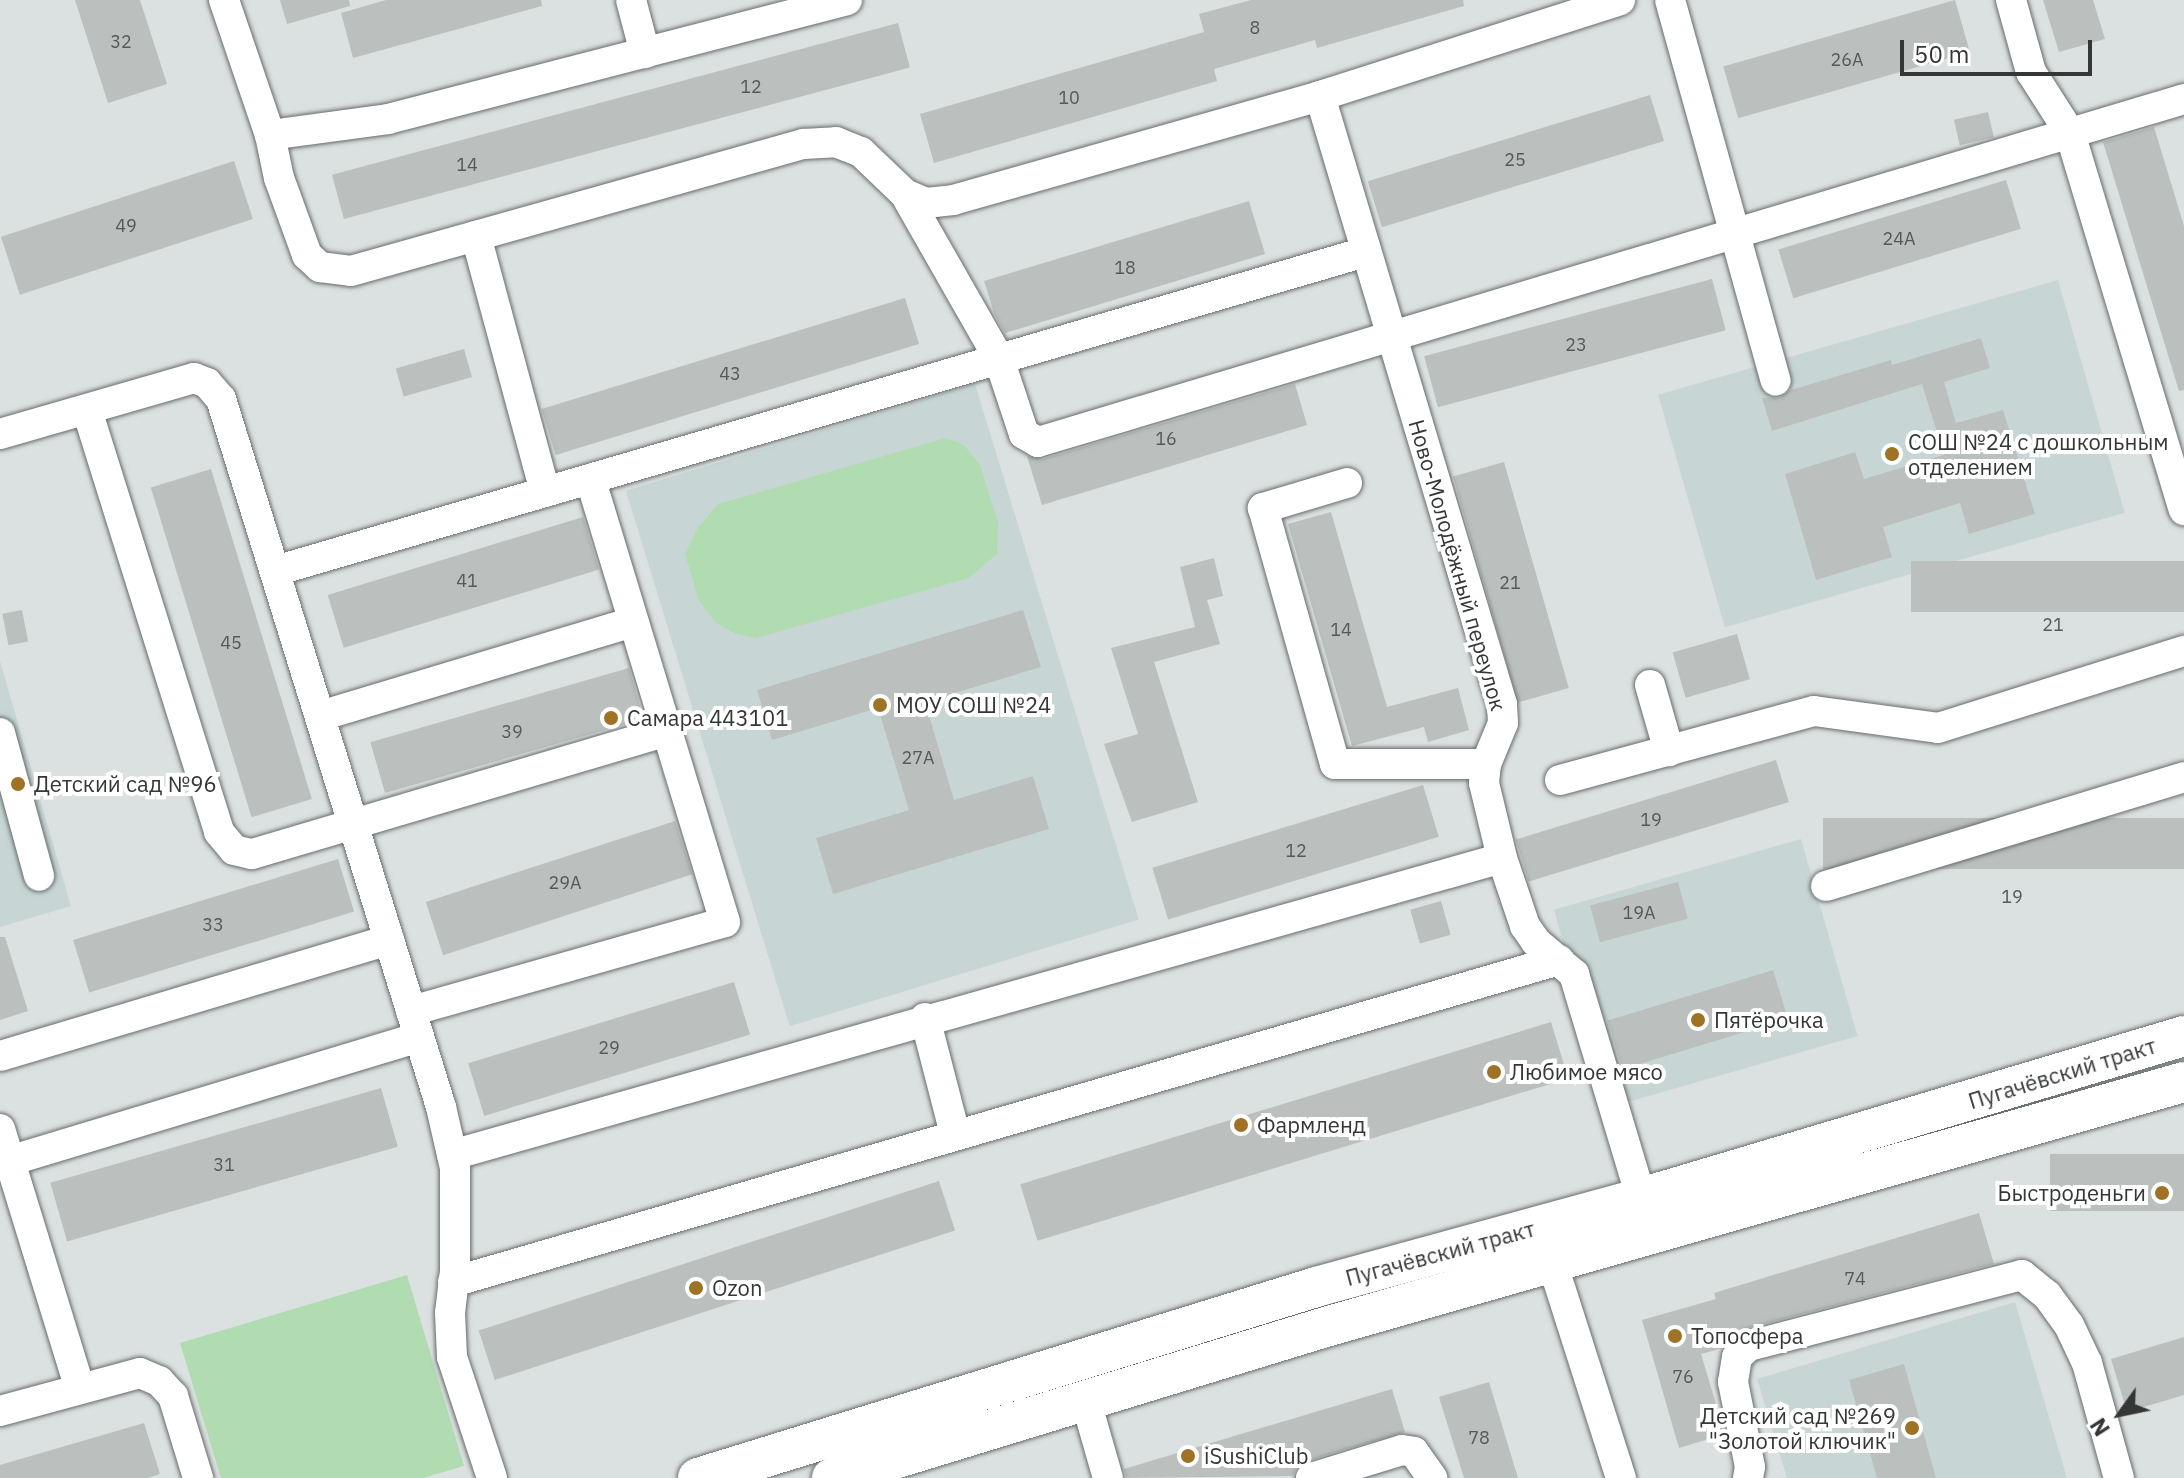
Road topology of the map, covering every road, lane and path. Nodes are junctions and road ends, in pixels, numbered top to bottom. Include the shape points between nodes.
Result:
1 (224, 0) edge
2 (631, 0) edge
3 (847, 0) edge
4 (1620, 0) edge
5 (1670, 0) edge
6 (2011, 0) edge
7 (645, 53) junction
8 (1320, 96) junction
9 (2184, 99) edge
10 (2070, 133) junction
11 (270, 135) junction
12 (905, 194) junction
13 (1735, 235) junction
14 (476, 236) junction
15 (1365, 252) junction
16 (1392, 339) junction
17 (999, 359) junction
18 (1776, 381) dead end
19 (87, 410) junction
20 (0, 434) edge
21 (590, 479) junction
22 (1347, 483) dead end
23 (545, 492) junction
24 (2184, 510) edge
25 (275, 571) junction
26 (633, 622) junction
27 (2184, 651) edge
28 (1650, 685) dead end
29 (320, 716) junction
30 (666, 731) junction
31 (0, 733) edge
32 (1669, 751) junction
33 (1486, 764) junction
34 (2184, 777) edge
35 (1560, 780) dead end
36 (354, 825) junction
37 (1502, 858) junction
38 (39, 876) dead end
39 (1826, 886) dead end
40 (389, 940) junction
41 (1559, 960) junction
42 (925, 1018) junction
43 (415, 1024) junction
44 (2184, 1036) edge
45 (0, 1056) edge
46 (2184, 1082) edge
47 (0, 1129) edge
48 (955, 1134) junction
49 (452, 1155) junction
50 (9, 1161) junction
51 (1641, 1198) junction
52 (1552, 1262) junction
53 (453, 1282) junction
54 (80, 1389) junction
55 (1085, 1398) junction
56 (0, 1411) edge
57 (198, 1478) edge
58 (492, 1478) edge
59 (698, 1478) edge
60 (832, 1478) edge
61 (1108, 1478) edge
62 (1311, 1478) edge
63 (1432, 1478) edge
64 (1621, 1478) edge
65 (1748, 1478) edge
66 (2119, 1478) edge

1 - 11 street
2 - 7 street
3 - 7 street
4 - 8 street
5 - 13 street
6 - 10 street via 2031,72
7 - 11 street via 388,119
8 - 12 street via 953,200 926,203
8 - 15 street, Ново-Молодёжный переулок
9 - 10 street
10 - 13 street
10 - 24 street
11 - 14 street via 279,178 307,255 320,267 351,271
12 - 14 street via 861,152 836,142 803,144
12 - 17 street
13 - 16 street
13 - 18 street
14 - 23 street
15 - 16 street, Ново-Молодёжный переулок
15 - 17 street
16 - 17 street via 1038,442 1020,426
16 - 33 street, Ново-Молодёжный переулок via 1502,704 1503,723
17 - 21 street
19 - 20 street
19 - 25 street via 194,378 207,383 225,409
19 - 36 street via 219,832 234,850 252,854
21 - 23 street
21 - 26 street
22 - 33 street via 1263,508 1335,764
23 - 25 street
25 - 29 street
26 - 29 street
26 - 30 street
27 - 32 street via 1938,728 1814,711
28 - 32 street
29 - 36 street
30 - 36 street
30 - 43 street via 725,922
31 - 38 street
32 - 35 street
33 - 37 street, Ново-Молодёжный переулок via 1484,783
34 - 39 street
36 - 40 street
37 - 41 street, Ново-Молодёжный переулок via 1525,926
37 - 42 street
40 - 43 street
40 - 45 street
41 - 48 street
41 - 51 street, Ново-Молодёжный переулок via 1574,974
42 - 48 street
42 - 49 street
43 - 49 street
43 - 50 street
44 - 51 main road, Пугачёвский тракт
46 - 52 main road, Пугачёвский тракт
47 - 50 street
48 - 53 street
49 - 53 street
50 - 54 street
51 - 59 main road, Пугачёвский тракт via 1316,1287
52 - 55 main road, Пугачёвский тракт
52 - 64 street
53 - 58 street via 452,1357
54 - 56 street
54 - 57 street via 140,1373 159,1381 173,1396
55 - 60 main road, Пугачёвский тракт
55 - 61 street
62 - 63 street via 1402,1450 1414,1452
65 - 66 street via 1733,1382 1737,1357 1749,1346 2022,1275 2047,1295 2069,1325 2087,1363

